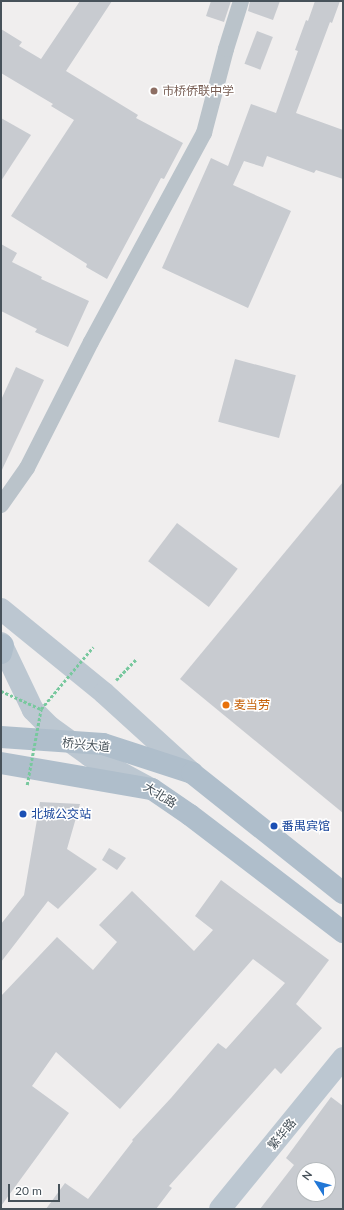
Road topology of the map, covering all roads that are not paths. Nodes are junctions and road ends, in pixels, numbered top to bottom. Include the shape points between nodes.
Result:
1 (241, 1) edge
2 (1, 505) edge
3 (1, 609) edge
4 (2, 647) edge
5 (1, 737) edge
6 (70, 742) junction
7 (1, 763) edge
8 (192, 773) junction
9 (152, 789) junction
10 (343, 893) edge
11 (343, 932) edge
12 (343, 1058) edge
13 (220, 1209) edge

1 - 2 street via 204,133 91,342 27,468
3 - 8 main road via 104,693
4 - 6 main road, 大北路 via 33,710
5 - 6 main road, 桥兴大道
6 - 8 main road, 桥兴大道 via 103,744
6 - 9 main road, 大北路
7 - 9 main road
8 - 10 main road
9 - 11 main road, 大北路
12 - 13 main road, 繁华路

